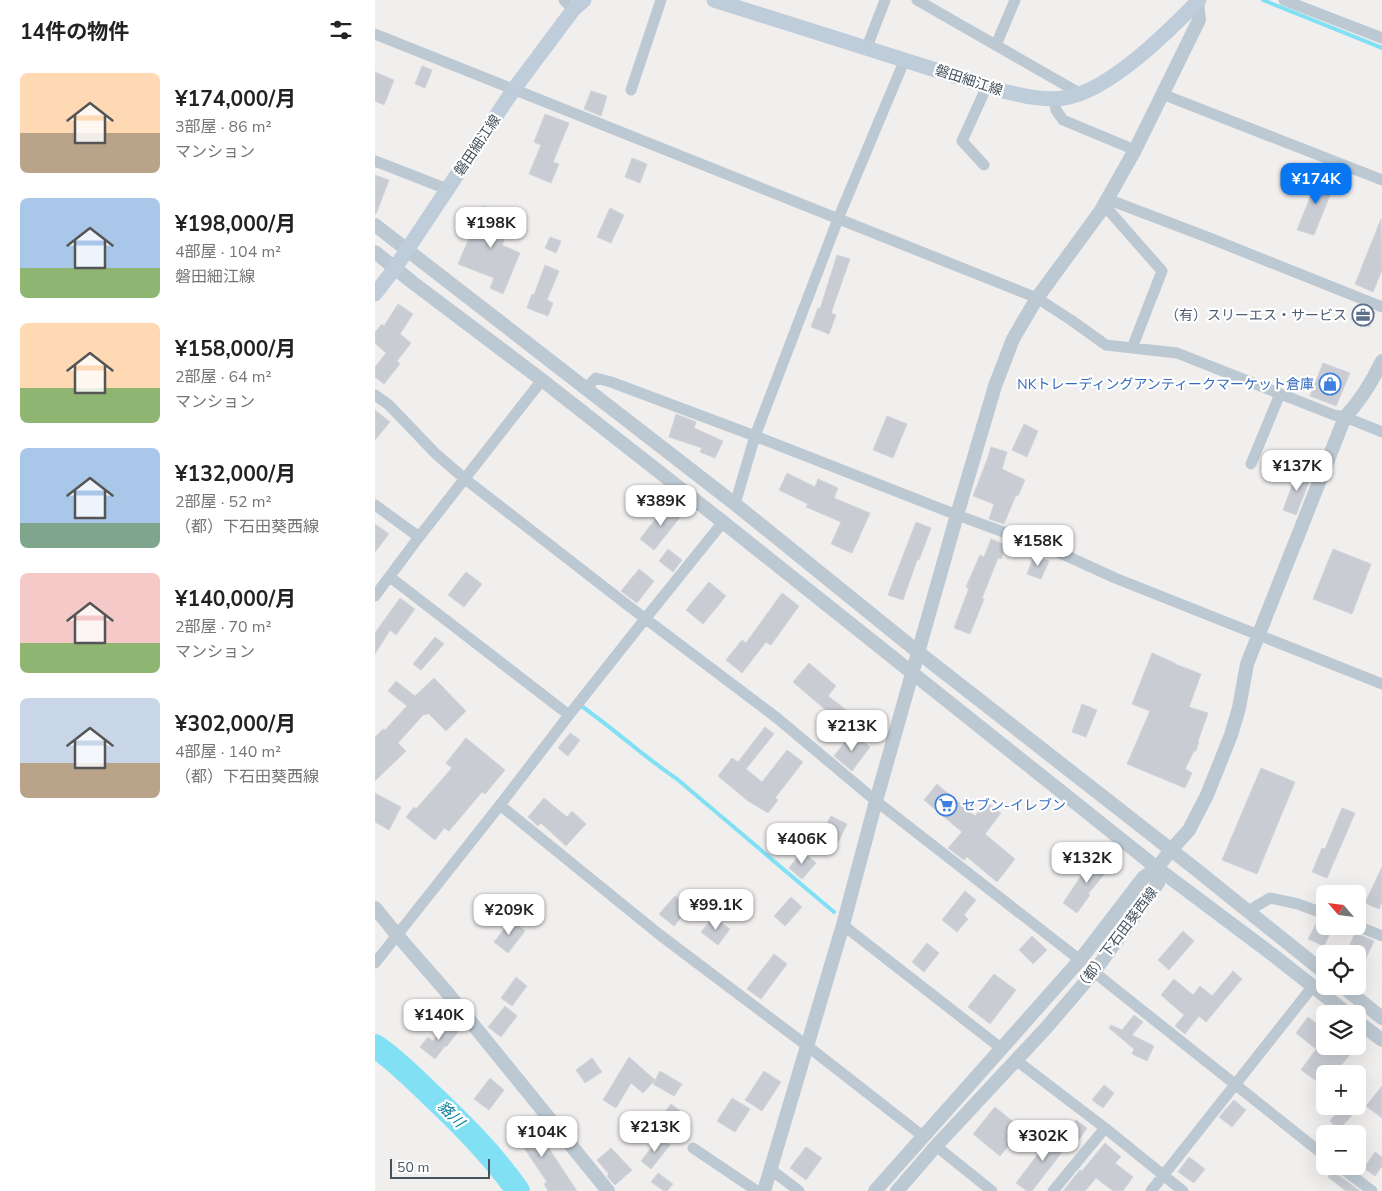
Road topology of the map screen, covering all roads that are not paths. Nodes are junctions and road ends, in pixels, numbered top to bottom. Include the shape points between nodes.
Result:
1 (661, 0) edge
2 (714, 0) edge
3 (885, 0) edge
4 (917, 0) edge
5 (1015, 0) edge
6 (1284, 0) edge
7 (1198, 1) edge
8 (574, 3) edge
9 (375, 34) edge
10 (1382, 38) edge
11 (996, 45) junction
12 (867, 47) junction
13 (905, 59) junction
14 (987, 86) junction
15 (514, 89) junction
16 (631, 90) dead end
17 (1081, 94) junction
18 (1162, 94) junction
19 (1054, 99) junction
20 (1135, 150) junction
21 (375, 161) edge
22 (985, 165) dead end
23 (1382, 180) edge
24 (447, 189) junction
25 (1105, 202) junction
26 (838, 219) junction
27 (375, 225) edge
28 (407, 250) junction
29 (375, 252) edge
30 (395, 268) junction
31 (375, 294) edge
32 (1037, 298) junction
33 (1382, 307) edge
34 (1132, 348) junction
35 (1382, 361) edge
36 (542, 380) junction
37 (586, 388) junction
38 (1280, 394) junction
39 (375, 395) edge
40 (1345, 417) junction
41 (1382, 432) edge
42 (755, 436) junction
43 (1251, 464) dead end
44 (465, 478) junction
45 (375, 504) edge
46 (735, 504) junction
47 (957, 515) junction
48 (723, 522) junction
49 (419, 537) junction
50 (390, 577) junction
51 (375, 596) edge
52 (645, 619) junction
53 (1257, 635) junction
54 (918, 652) junction
55 (912, 672) junction
56 (1382, 684) edge
57 (569, 715) junction
58 (876, 802) junction
59 (500, 806) junction
60 (1171, 850) junction
61 (1157, 868) junction
62 (375, 908) edge
63 (1248, 910) junction
64 (1316, 911) edge
65 (843, 925) junction
66 (1366, 930) edge
67 (397, 935) junction
68 (1382, 936) edge
69 (1080, 960) junction
70 (375, 963) edge
71 (1316, 966) edge
72 (1094, 972) junction
73 (1313, 986) junction
74 (1353, 995) edge
75 (1337, 1005) edge
76 (1382, 1018) edge
77 (1366, 1028) edge
78 (1382, 1040) edge
79 (806, 1045) junction
80 (1002, 1049) junction
81 (1016, 1060) junction
82 (1235, 1085) junction
83 (1105, 1128) junction
84 (924, 1137) junction
85 (935, 1146) junction
86 (693, 1148) dead end
87 (1316, 1149) edge
88 (770, 1169) junction
89 (1163, 1175) junction
90 (1351, 1175) edge
91 (608, 1191) edge
92 (757, 1191) edge
93 (763, 1191) edge
94 (799, 1191) edge
95 (875, 1191) edge
96 (897, 1191) edge
97 (992, 1191) edge
98 (1053, 1191) edge
99 (1151, 1191) edge
100 (1183, 1191) edge
101 (1372, 1191) edge

1 - 16 street
2 - 12 main road, 磐田細江線
3 - 12 street
4 - 11 street
5 - 11 street
6 - 10 street
7 - 17 main road, 磐田細江線 via 1139,56 1097,87
7 - 18 street via 1199,20
8 - 15 main road, 磐田細江線
9 - 15 street
11 - 17 street
12 - 13 main road, 磐田細江線
13 - 14 main road, 磐田細江線
13 - 26 street
14 - 19 main road, 磐田細江線 via 1023,96
14 - 22 street via 962,141
15 - 24 main road, 磐田細江線
15 - 26 street
17 - 19 main road, 磐田細江線
18 - 20 street
18 - 23 street
19 - 20 street via 1063,120
20 - 25 street
21 - 24 street
24 - 28 main road, 磐田細江線
25 - 32 street
25 - 33 street via 1207,236
25 - 34 street via 1162,271
26 - 32 street
26 - 42 street
27 - 28 street
28 - 30 main road, 磐田細江線
28 - 37 street
29 - 30 street
30 - 31 main road, 磐田細江線
30 - 36 street
32 - 34 street via 1106,345
32 - 47 street via 1013,339 1001,370
34 - 38 street via 1177,353
35 - 40 street via 1367,391
36 - 44 street
36 - 48 street
37 - 42 street via 595,378 611,382
37 - 46 street
38 - 40 street
38 - 43 street
39 - 44 street
40 - 41 street
40 - 53 street
42 - 46 street
42 - 47 street
44 - 49 street
44 - 52 street
45 - 49 street
46 - 54 street
47 - 53 street via 1058,552
47 - 54 street
48 - 52 street
48 - 55 street
49 - 50 street
50 - 51 street
50 - 57 street
52 - 57 street
52 - 58 street via 777,718
53 - 56 street
53 - 60 street via 1231,735 1189,830
54 - 55 street
54 - 60 street
55 - 58 street
55 - 61 street
57 - 59 street
58 - 65 street
58 - 69 street
59 - 67 street
59 - 79 street
60 - 61 street
60 - 63 street
61 - 69 street, （都）下石田葵西線 via 1143,878
61 - 72 street, （都）下石田葵西線 via 1158,882
61 - 73 street
62 - 67 street
63 - 64 street via 1270,898
63 - 71 street
65 - 79 street
65 - 80 street
66 - 68 street
67 - 70 street
67 - 91 street
69 - 80 street, （都）下石田葵西線
72 - 81 street, （都）下石田葵西線
72 - 82 street
73 - 75 street
73 - 82 street
74 - 76 street
77 - 78 street
79 - 84 street
79 - 88 street
80 - 84 street, （都）下石田葵西線
81 - 83 street
81 - 85 street, （都）下石田葵西線
82 - 87 street
82 - 89 street
83 - 89 street
83 - 98 street
84 - 95 street, （都）下石田葵西線
85 - 96 street, （都）下石田葵西線
85 - 97 street
86 - 92 street
88 - 93 street
88 - 94 street
89 - 99 street
89 - 100 street
90 - 101 street

